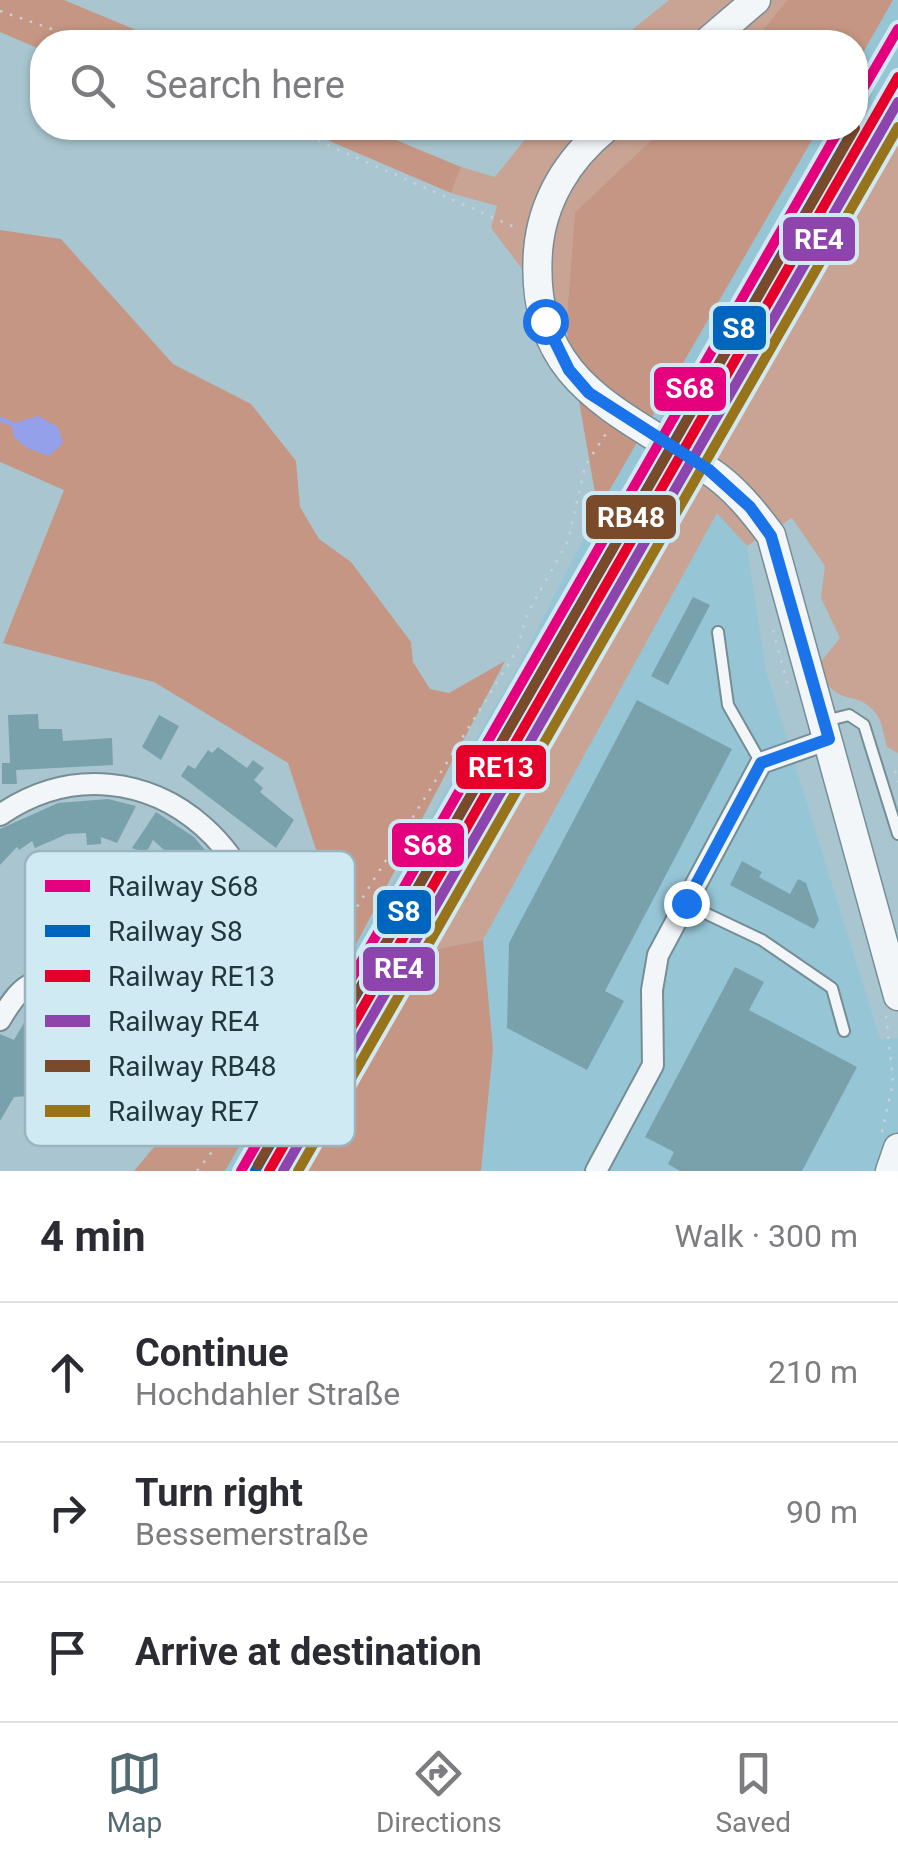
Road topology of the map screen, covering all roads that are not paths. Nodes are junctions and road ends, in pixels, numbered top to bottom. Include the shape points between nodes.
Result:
1 (756, 0) edge
2 (720, 30) edge
3 (595, 140) edge
4 (718, 632) dead end
5 (826, 730) junction
6 (761, 763) junction
7 (0, 816) edge
8 (898, 834) edge
9 (224, 851) edge
10 (686, 903) junction
11 (25, 985) edge
12 (898, 996) edge
13 (0, 1020) edge
14 (844, 1032) dead end
15 (898, 1148) edge
16 (596, 1171) edge
17 (890, 1171) edge

1 - 2 main road
3 - 5 main road via 559,181 540,236 545,321 569,370 622,426 709,470 771,536
4 - 6 lane via 728,705
5 - 6 street
5 - 8 lane via 849,715 864,725
5 - 12 main road
6 - 10 street
7 - 9 street via 48,791 80,784 128,788 199,820
10 - 14 lane via 762,940 832,988
10 - 16 street via 658,955 653,1065
11 - 13 street
15 - 17 main road

